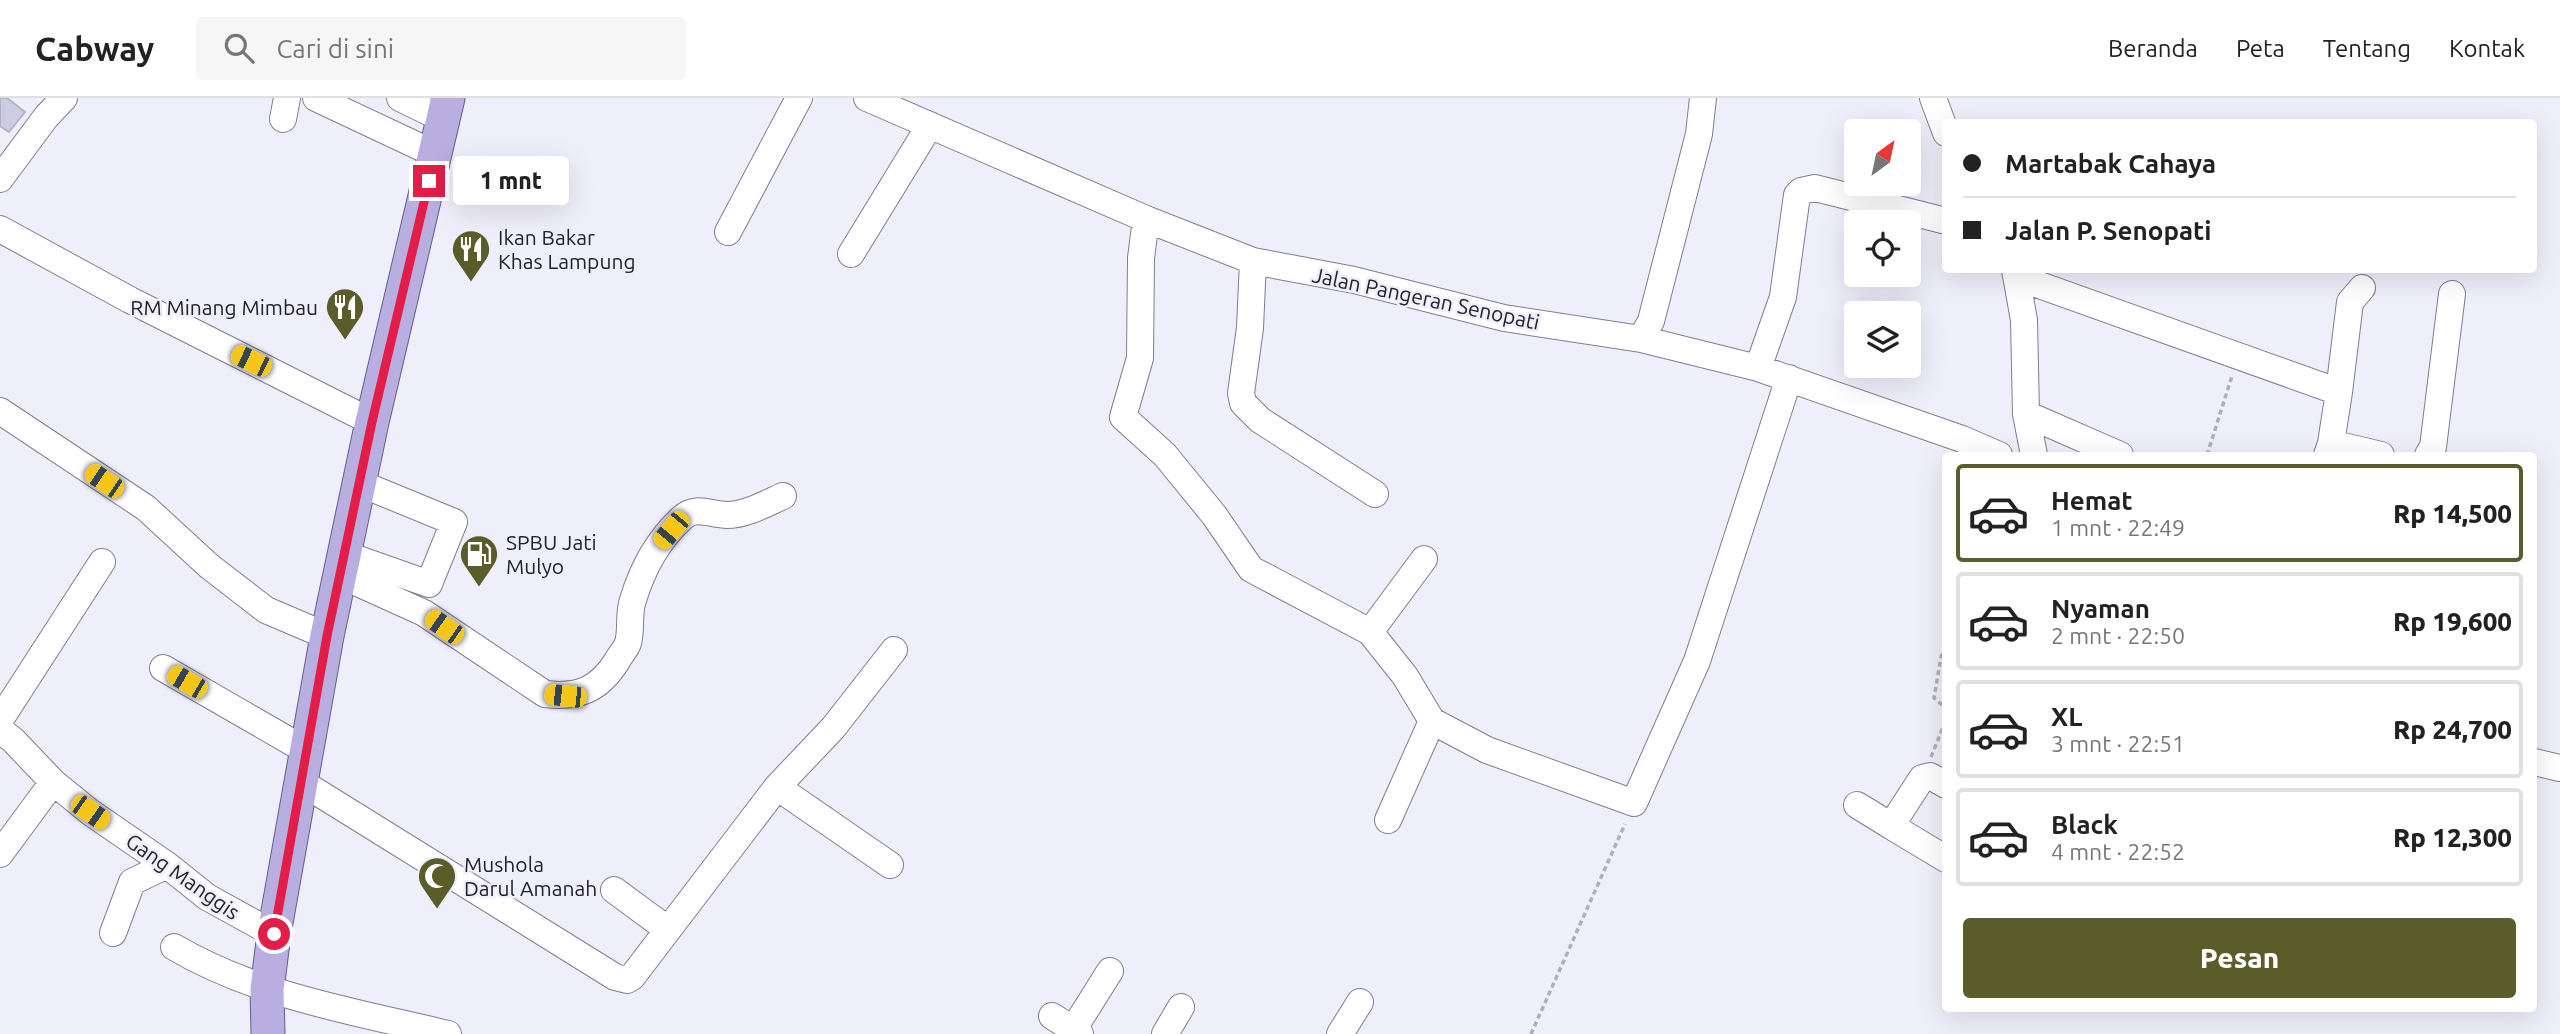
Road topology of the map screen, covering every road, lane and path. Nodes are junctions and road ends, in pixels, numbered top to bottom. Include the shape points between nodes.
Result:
1 (64, 98) edge
2 (316, 98) edge
3 (400, 98) edge
4 (799, 98) edge
5 (867, 98) edge
6 (1703, 98) edge
7 (1933, 98) edge
8 (445, 108) edge
9 (1942, 122) edge
10 (930, 125) junction
11 (435, 154) junction
12 (0, 179) edge
13 (1146, 219) junction
14 (1942, 220) edge
15 (0, 229) edge
16 (728, 232) dead end
17 (851, 254) dead end
18 (1253, 261) junction
19 (2016, 273) edge
20 (2362, 288) dead end
21 (2452, 294) dead end
22 (1641, 339) junction
23 (2242, 359) junction
24 (1758, 368) junction
25 (1789, 378) junction
26 (2339, 392) junction
27 (0, 411) edge
28 (2026, 414) junction
29 (372, 422) junction
30 (2329, 449) edge
31 (1992, 452) edge
32 (2033, 452) edge
33 (2113, 452) edge
34 (2208, 452) edge
35 (2355, 452) edge
36 (2430, 452) edge
37 (359, 483) junction
38 (1375, 494) dead end
39 (783, 496) dead end
40 (1423, 559) dead end
41 (102, 562) dead end
42 (342, 564) junction
43 (1370, 632) junction
44 (327, 636) junction
45 (894, 650) dead end
46 (1942, 655) edge
47 (163, 668) dead end
48 (1942, 705) edge
49 (0, 720) edge
50 (1432, 721) junction
51 (0, 730) edge
52 (1942, 741) edge
53 (2537, 763) edge
54 (304, 767) junction
55 (2560, 768) edge
56 (53, 782) junction
57 (1934, 782) edge
58 (777, 788) junction
59 (1634, 803) junction
60 (1857, 805) dead end
61 (1388, 820) dead end
62 (1891, 826) junction
63 (0, 854) edge
64 (1942, 857) edge
65 (890, 864) dead end
66 (167, 865) junction
67 (614, 890) dead end
68 (667, 929) junction
69 (113, 933) dead end
70 (274, 934) junction
71 (174, 947) dead end
72 (1110, 971) dead end
73 (267, 989) junction
74 (1360, 1002) dead end
75 (1181, 1007) dead end
76 (1068, 1027) edge
77 (268, 1034) edge
78 (448, 1034) edge
79 (1165, 1034) edge
80 (1340, 1034) edge
81 (1531, 1034) edge

1 - 12 street
2 - 11 street
3 - 8 street
4 - 16 street
5 - 10 street, Jalan Pangeran Senopati
6 - 22 street via 1699,134 1651,321
7 - 9 street
8 - 11 main road
10 - 13 street, Jalan Pangeran Senopati
10 - 17 street
11 - 29 main road
13 - 18 street, Jalan Pangeran Senopati
13 - 43 street via 1140,358 1123,417 1165,455 1251,569
14 - 24 street via 1815,188 1801,191 1783,297
15 - 29 street
18 - 22 street, Jalan Pangeran Senopati via 1354,280 1504,318
18 - 38 street via 1243,403 1260,420
19 - 23 street
19 - 28 street via 2024,320
20 - 26 street via 2350,302
21 - 36 street
22 - 24 street, Jalan Pangeran Senopati
23 - 26 street
23 - 34 path via 2229,382
24 - 25 street, Jalan Pangeran Senopati
25 - 31 street, Jalan Pangeran Senopati
25 - 59 street via 1697,661
26 - 30 street
27 - 44 street via 146,508 266,610
28 - 32 street
28 - 33 street
29 - 37 main road
30 - 35 street
37 - 42 main road
37 - 42 street via 454,522 429,584
39 - 42 street via 728,515 703,510 684,515 658,546 640,578 631,604 628,642 608,674 585,692 565,696 545,694
40 - 43 street
41 - 49 street
42 - 44 main road
43 - 50 street via 1405,676
44 - 54 main road
45 - 58 street
46 - 48 path via 1934,698
47 - 54 street
50 - 59 street via 1487,750
50 - 61 street
51 - 56 street, Gang Manggis
52 - 57 path
53 - 55 street
54 - 68 street via 615,977 625,981 632,977
54 - 70 main road
56 - 63 street
56 - 66 street, Gang Manggis
57 - 62 street
58 - 65 street
58 - 68 street
59 - 81 path
60 - 62 street
62 - 64 street
66 - 69 street via 132,881
66 - 70 street, Gang Manggis via 207,897
67 - 68 street
70 - 73 main road
71 - 73 street
72 - 76 street
73 - 77 main road
73 - 78 street
74 - 80 street
75 - 79 street

